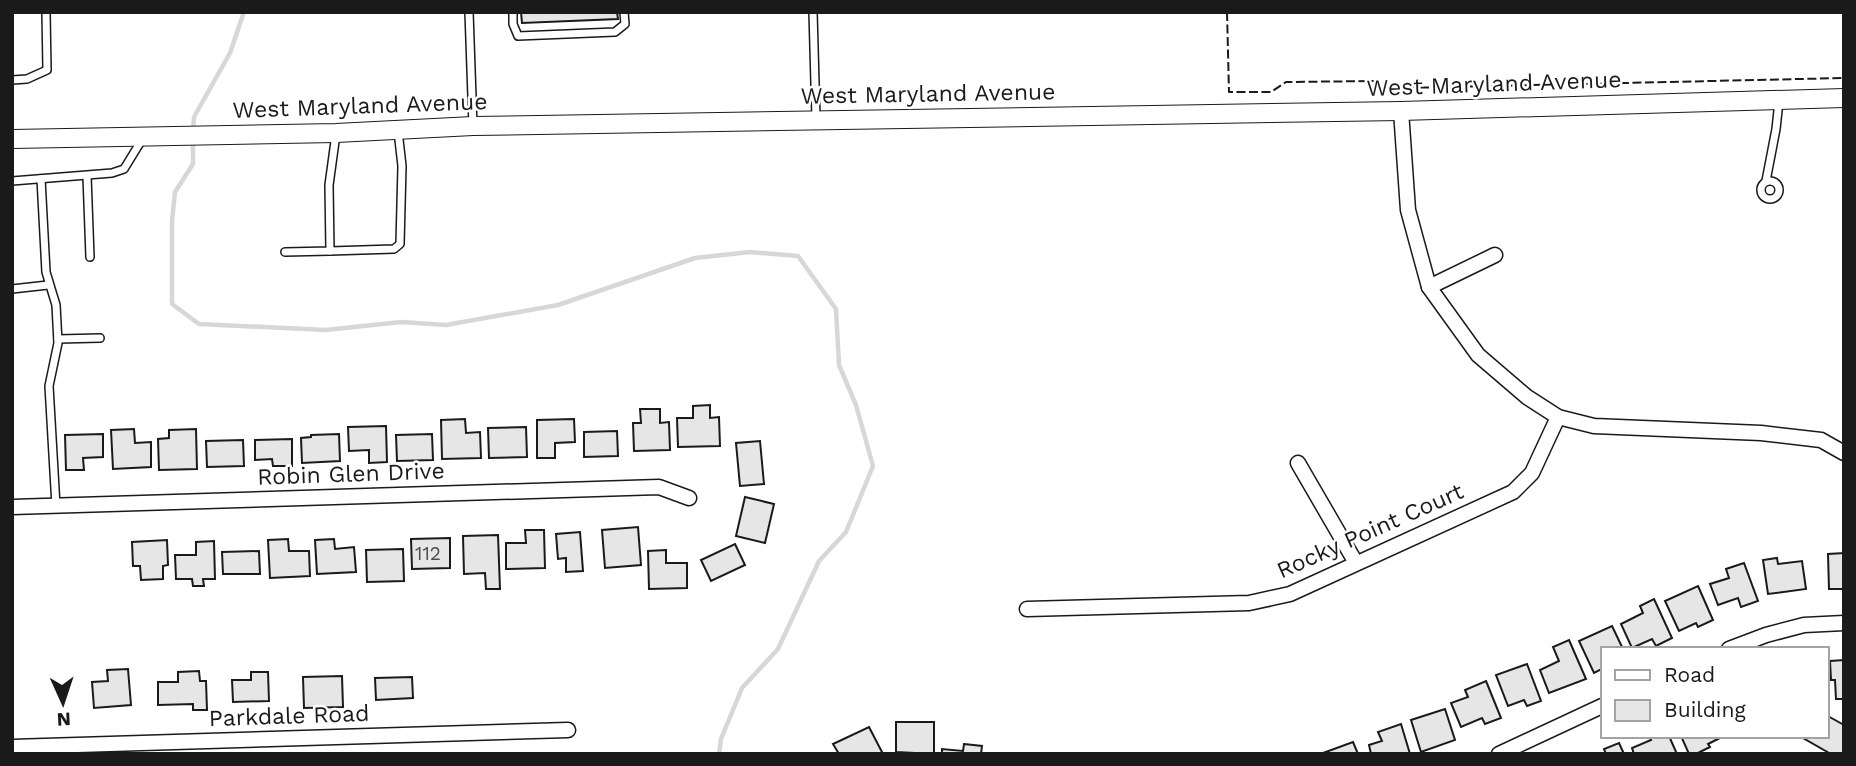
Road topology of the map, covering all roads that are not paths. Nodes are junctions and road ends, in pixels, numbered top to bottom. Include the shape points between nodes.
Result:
1 (46, 12) edge
2 (469, 12) edge
3 (513, 12) edge
4 (624, 12) edge
5 (813, 12) edge
6 (12, 80) edge
7 (1844, 98) edge
8 (1779, 100) junction
9 (1401, 111) junction
10 (816, 120) junction
11 (473, 126) junction
12 (398, 131) junction
13 (336, 133) junction
14 (144, 138) junction
15 (12, 139) edge
16 (87, 176) junction
17 (41, 179) junction
18 (12, 181) edge
19 (1766, 181) dead end
20 (330, 251) junction
21 (285, 252) dead end
22 (1495, 256) dead end
23 (90, 257) dead end
24 (48, 285) junction
25 (1429, 287) junction
26 (12, 289) edge
27 (100, 338) dead end
28 (58, 339) junction
29 (1558, 416) junction
30 (1844, 453) edge
31 (1298, 463) dead end
32 (690, 498) dead end
33 (55, 506) junction
34 (12, 508) edge
35 (1356, 564) junction
36 (1027, 609) dead end
37 (1844, 623) edge
38 (1734, 647) edge
39 (1601, 706) edge
40 (568, 730) dead end
41 (12, 747) edge
42 (1499, 754) edge

1 - 6 lane via 47,71
2 - 11 lane
3 - 4 lane via 518,36 615,32 625,24
5 - 10 lane
7 - 8 street, West Maryland Avenue
8 - 9 street, West Maryland Avenue
8 - 19 lane
9 - 10 street, West Maryland Avenue
9 - 25 street via 1408,210
10 - 11 street, West Maryland Avenue
11 - 12 street, West Maryland Avenue
12 - 13 street, West Maryland Avenue
12 - 20 lane via 400,244 394,249
13 - 14 street, West Maryland Avenue
13 - 20 lane via 329,185
14 - 15 street, West Maryland Avenue
14 - 16 lane via 124,169
16 - 17 lane
16 - 23 lane
17 - 18 lane
17 - 24 lane
20 - 21 lane
22 - 25 street
24 - 26 lane
24 - 28 lane via 56,305
25 - 29 street via 1478,355 1527,397
27 - 28 lane
28 - 33 lane via 49,386
29 - 30 street via 1594,426 1821,440
29 - 35 street, Rocky Point Court via 1532,473 1513,492
31 - 35 street
32 - 33 street, Robin Glen Drive via 659,487
33 - 34 street, Robin Glen Drive
35 - 36 street, Rocky Point Court via 1290,594 1249,603
37 - 38 street via 1804,625
39 - 42 street
40 - 41 street, Parkdale Road

